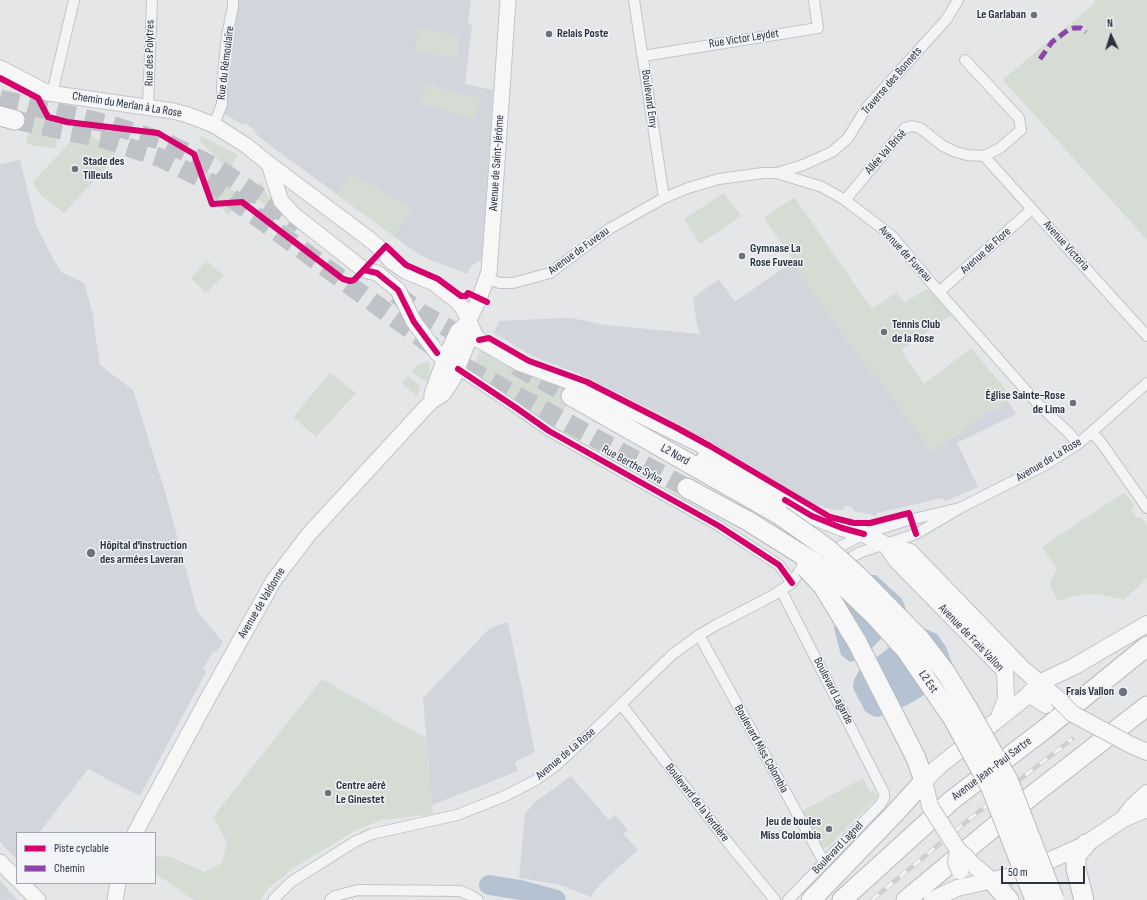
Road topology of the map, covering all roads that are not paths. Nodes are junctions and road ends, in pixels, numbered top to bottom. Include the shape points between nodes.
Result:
1 (74, 0) edge
2 (152, 0) edge
3 (233, 0) edge
4 (508, 0) edge
5 (634, 0) edge
6 (814, 0) edge
7 (958, 0) edge
8 (643, 56) junction
9 (965, 60) dead end
10 (0, 68) edge
11 (48, 93) junction
12 (148, 106) junction
13 (214, 124) junction
14 (984, 156) junction
15 (269, 164) junction
16 (777, 173) junction
17 (664, 198) junction
18 (845, 200) junction
19 (1032, 209) junction
20 (487, 279) junction
21 (939, 292) junction
22 (468, 322) junction
23 (1147, 336) edge
24 (445, 358) junction
25 (458, 369) junction
26 (1147, 383) edge
27 (432, 401) junction
28 (1092, 433) junction
29 (1078, 444) junction
30 (687, 488) tunnel mouth
31 (778, 495) junction
32 (960, 508) junction
33 (1147, 508) edge
34 (780, 515) joint
35 (748, 521) junction
36 (864, 534) junction
37 (886, 545) junction
38 (792, 583) junction
39 (781, 590) junction
40 (1147, 624) edge
41 (699, 635) junction
42 (1147, 646) edge
43 (1034, 689) junction
44 (621, 704) junction
45 (1147, 706) edge
46 (999, 717) junction
47 (1147, 753) edge
48 (924, 781) junction
49 (884, 793) joint
50 (1147, 793) edge
51 (1147, 809) edge
52 (1147, 816) edge
53 (1123, 819) junction
54 (136, 832) edge
55 (1086, 844) junction
56 (0, 862) edge
57 (824, 862) junction
58 (16, 877) edge
59 (992, 881) junction
60 (23, 884) edge
61 (118, 884) edge
62 (1054, 899) edge
63 (38, 900) edge
64 (115, 900) edge
65 (273, 900) edge
66 (330, 900) edge
67 (478, 900) edge
68 (775, 900) edge
69 (788, 900) edge
70 (811, 900) edge
71 (842, 900) edge
72 (906, 900) edge
73 (932, 900) edge
74 (1009, 900) edge
75 (1035, 900) edge
76 (1084, 900) edge

1 - 11 street via 54,86
2 - 12 street, Rue des Polytres
3 - 13 street, Rue du Rémoulaïre via 227,35 222,104
4 - 20 street, Avenue de Saint-Jérôme
5 - 8 street, Boulevard Emy
6 - 8 street, Rue Victor Leydet via 818,28
7 - 16 street, Traverse des Bonnets via 946,20 867,107 848,138 832,152
8 - 17 street, Boulevard Emy
9 - 14 street via 1020,118 1021,130 1000,148
10 - 11 street, Chemin du Merlan à La Rose
11 - 12 street, Chemin du Merlan à La Rose
12 - 13 street, Chemin du Merlan à La Rose
13 - 15 street, Chemin du Merlan à La Rose via 248,146
14 - 18 street, Allée Val Brisé via 956,152 943,146 920,128 905,128
14 - 19 street, Avenue Victoria
15 - 22 street, Chemin du Merlan à La Rose via 369,239 404,271 434,283 458,302
15 - 24 street via 281,201 294,215 364,270 377,273 398,290 414,322 437,353
16 - 17 street, Avenue de Fuveau via 719,179
16 - 18 street, Avenue de Fuveau via 822,187
17 - 20 street, Avenue de Fuveau via 609,229 550,273 514,284
18 - 21 street, Avenue de Fuveau via 892,236
19 - 21 street, Avenue de Flore
19 - 23 street, Avenue Victoria
20 - 22 street, Avenue de Saint-Jérôme
21 - 29 street, Avenue de Fuveau via 1039,405
22 - 24 street, Avenue de Valdonne via 458,331
22 - 25 street, Avenue de Valdonne via 468,342
22 - 31 street via 479,340 519,363 576,384 701,445
24 - 25 street
24 - 27 street, Avenue de Valdonne via 432,394
25 - 27 street, Avenue de Valdonne via 443,394
25 - 38 street, Rue Berthe Sylva via 549,431 719,526 779,565
26 - 28 street, Avenue de La Rose
27 - 54 street, Avenue de Valdonne via 309,534 274,580
28 - 29 street, Avenue de La Rose
28 - 33 street
29 - 32 street, Avenue de La Rose via 1045,465
30 - 35 highway
31 - 34 highway, L2 Nord via 592,402 571,396
31 - 36 main road via 812,516
32 - 36 street, Avenue de La Rose
32 - 37 street, Avenue de La Rose via 916,534
34 - 62 highway, L2 Est, bridge via 828,549 858,576 920,639 946,673 1008,780
35 - 48 highway, bridge via 800,563 823,586 857,642 912,750
35 - 75 highway, L2 Est, bridge via 812,561 845,587 906,650 952,717 991,788
36 - 37 main road
36 - 38 street, Avenue de La Rose via 802,567
37 - 38 street, Avenue de La Rose via 861,552 808,581
37 - 43 main road, Avenue de Frais Vallon via 910,552 1022,668
37 - 46 main road, Avenue de Frais Vallon via 897,561 1005,671 1006,699
38 - 39 street, Avenue de La Rose
39 - 41 street, Avenue de La Rose
39 - 49 street, Boulevard Lagarde
40 - 43 main road
41 - 44 street, Avenue de La Rose via 673,654
41 - 57 street, Boulevard Miss Colombia
42 - 71 highway, Avenue Jean-Paul Sartre via 952,800
43 - 46 main road
43 - 47 main road, Avenue de Frais Vallon, bridge via 1073,714
44 - 65 street, Avenue de La Rose via 554,767 536,780 505,796 457,815 372,834 356,841 291,882
44 - 68 street, Boulevard de la Verdière
45 - 72 highway via 1030,797
46 - 48 main road
48 - 59 main road, bridge via 930,806 958,850 966,857 965,866
48 - 70 highway
49 - 57 street, Boulevard Lagnel via 880,805
50 - 53 main road
51 - 53 main road
52 - 53 street
53 - 55 main road
55 - 59 main road
55 - 76 highway via 1076,855 1076,869
56 - 58 street
57 - 69 street, Boulevard Lagnel
59 - 73 main road via 957,888
59 - 74 highway
60 - 63 street
61 - 64 street
66 - 67 street via 335,896 358,890 460,891

